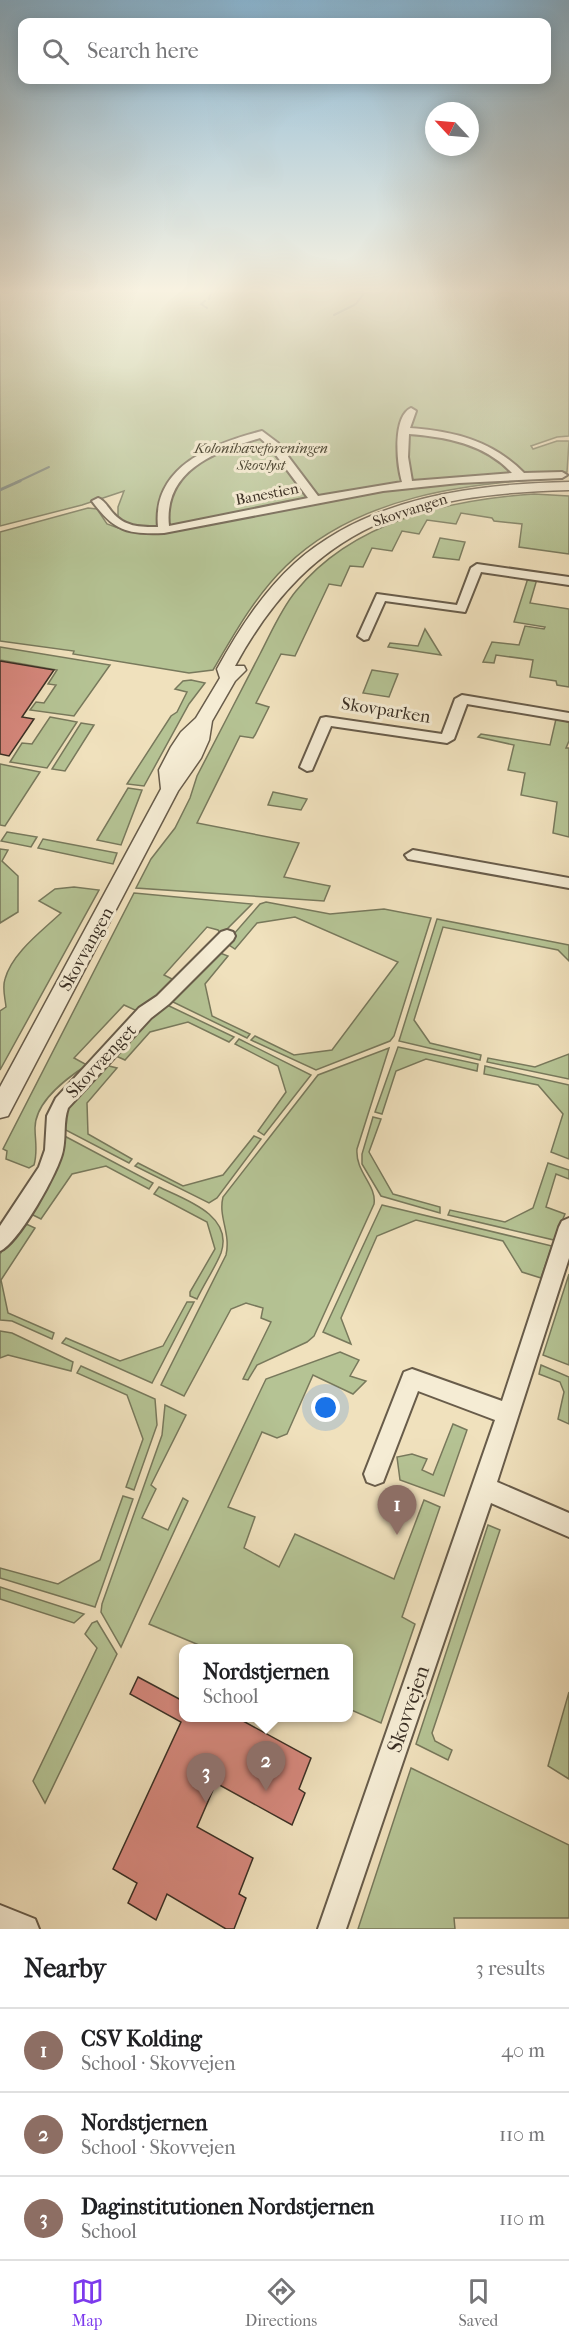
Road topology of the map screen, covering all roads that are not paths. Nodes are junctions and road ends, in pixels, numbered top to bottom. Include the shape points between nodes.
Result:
1 (411, 411) dead end
2 (404, 430) junction
3 (520, 475) junction
4 (565, 480) edge
5 (408, 485) junction
6 (315, 500) junction
7 (98, 501) dead end
8 (164, 530) junction
9 (569, 581) edge
10 (364, 636) dead end
11 (569, 717) edge
12 (307, 767) dead end
13 (413, 855) dead end
14 (569, 883) edge
15 (227, 936) dead end
16 (0, 1109) edge
17 (569, 1227) edge
18 (0, 1242) edge
19 (508, 1414) junction
20 (375, 1474) dead end
21 (484, 1488) junction
22 (569, 1525) edge
23 (0, 1919) edge
24 (26, 1929) edge
25 (332, 1929) edge

1 - 2 street
2 - 3 street via 473,444 500,457
2 - 5 street via 402,457
3 - 4 street, Banestien
3 - 5 street, Banestien
4 - 16 street, Skovvangen via 442,499 399,511 351,531 298,568 276,594 238,671 228,678 204,721 200,744 170,789
5 - 6 street, Banestien
6 - 8 street, Banestien
6 - 8 street via 262,434 207,454 177,476 162,502
7 - 8 street, Banestien via 109,518 121,527 134,531
9 - 10 street via 477,568 461,609 381,597
11 - 12 street, Skovparken via 462,699 447,739 326,721
13 - 14 street
15 - 18 street, Skovvænget via 145,1014 62,1103 54,1120 52,1158
17 - 19 street, Skovvejen
19 - 20 street via 412,1379
19 - 21 street, Skovvejen
21 - 22 street
21 - 25 street, Skovvejen
23 - 24 street

